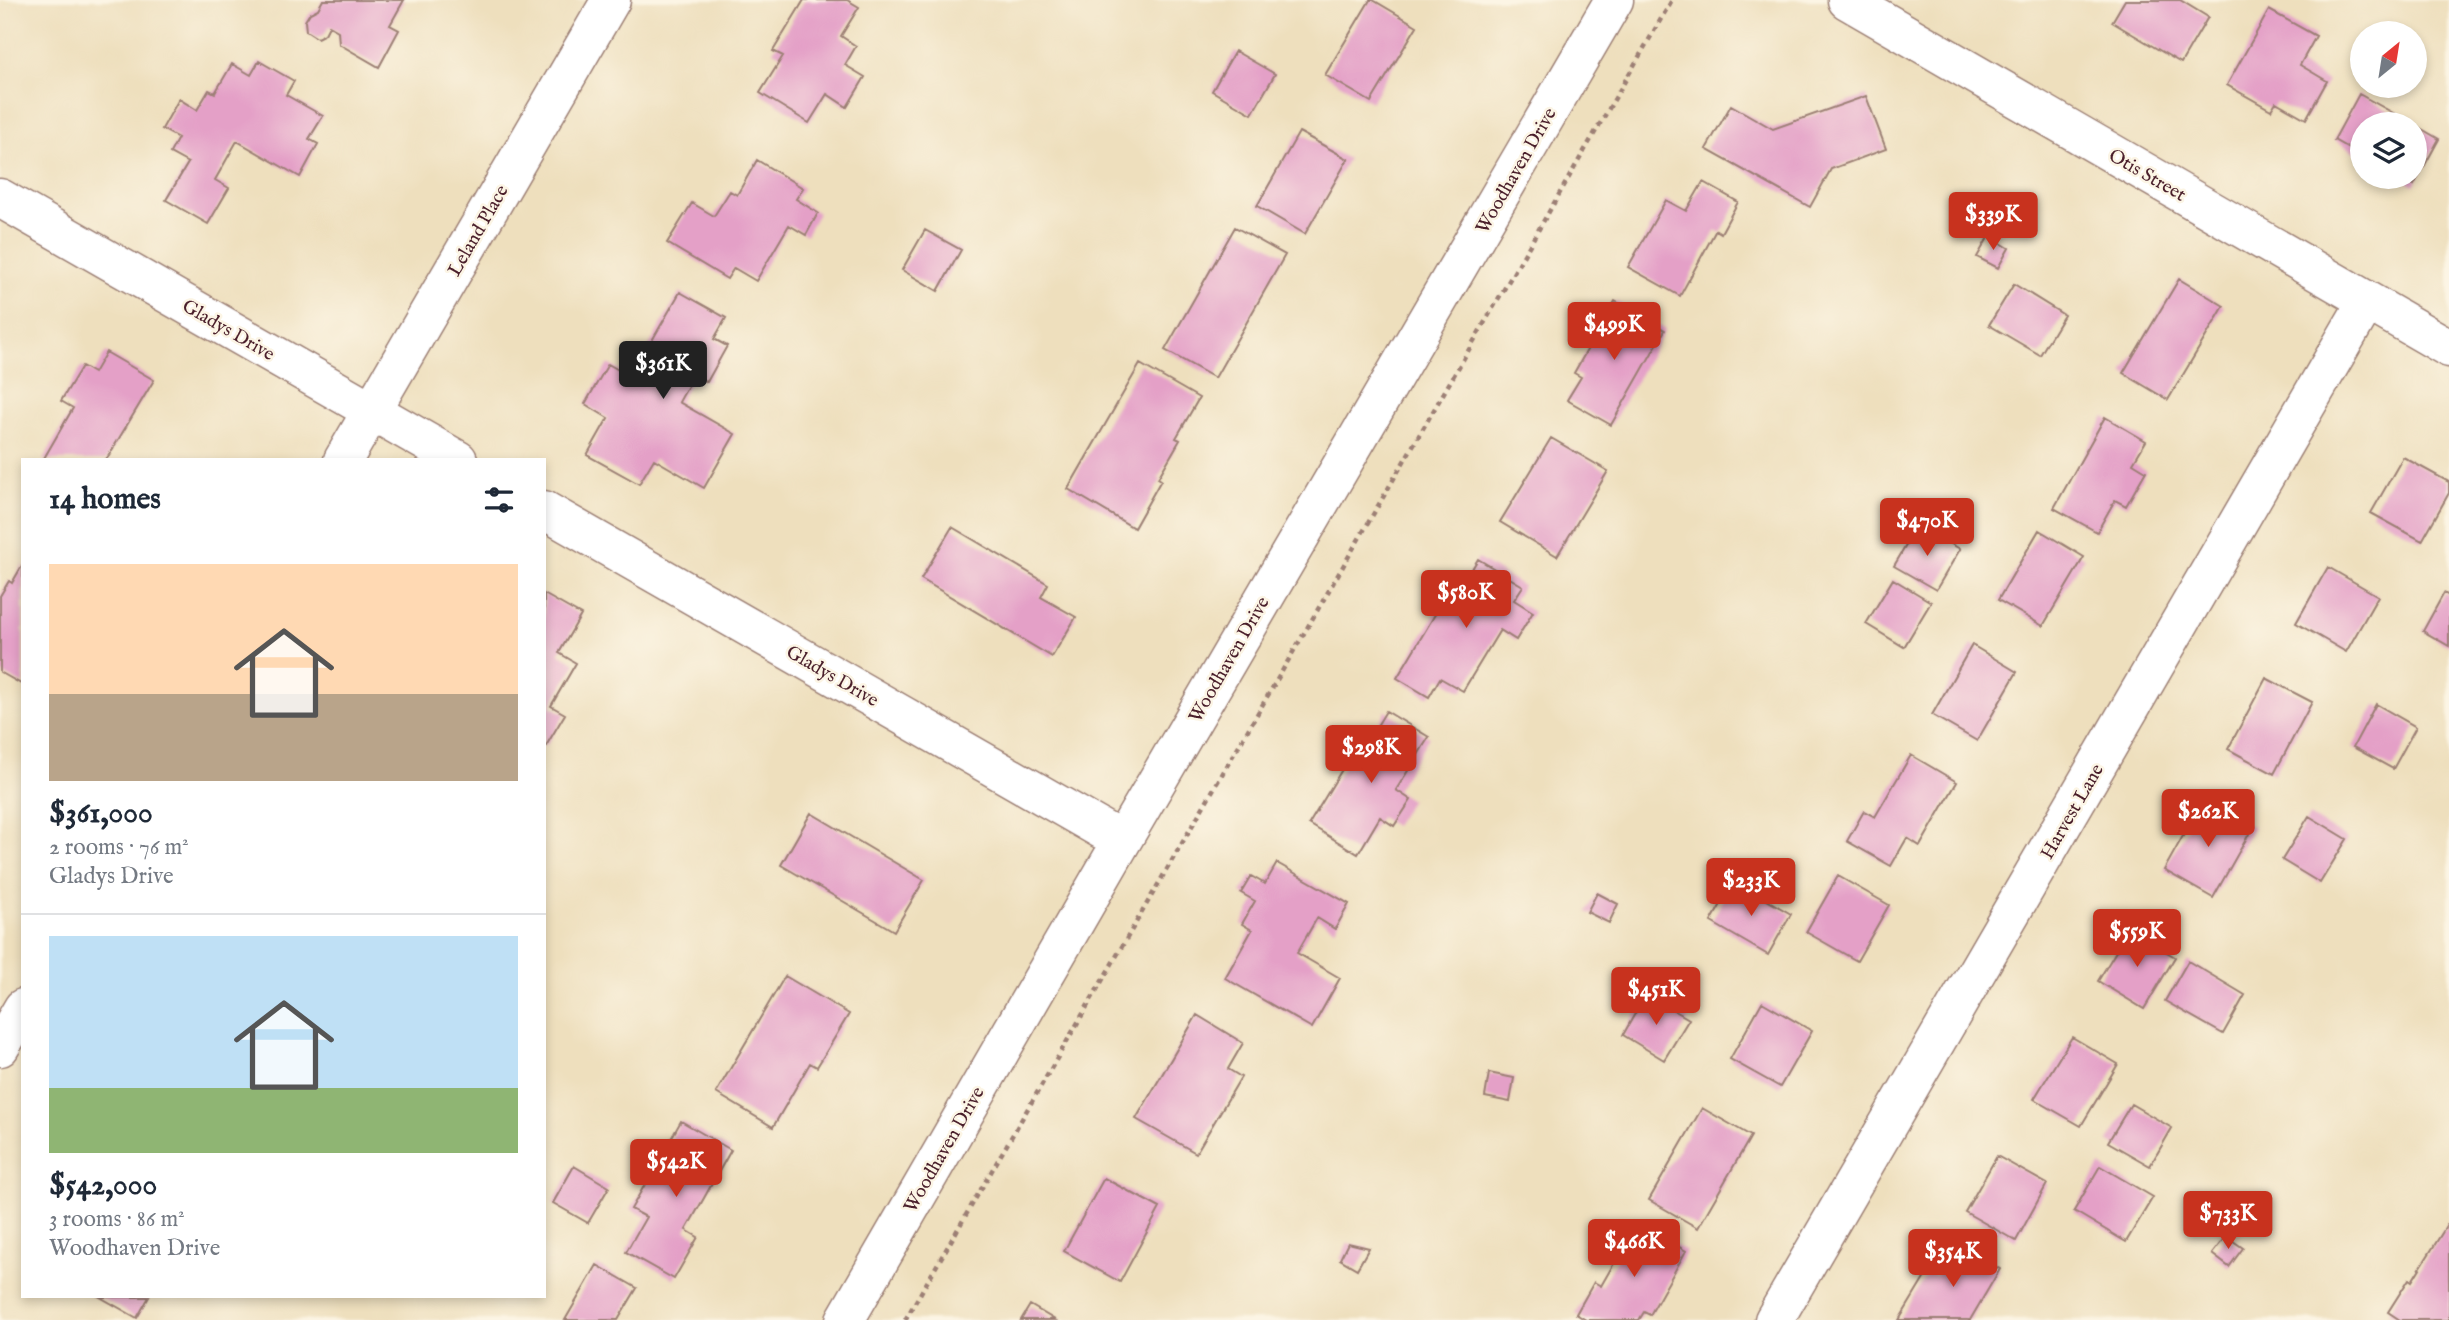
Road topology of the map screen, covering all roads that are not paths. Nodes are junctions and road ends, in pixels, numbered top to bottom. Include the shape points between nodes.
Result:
1 (611, 0) edge
2 (1614, 0) edge
3 (1847, 0) edge
4 (0, 198) edge
5 (2367, 301) junction
6 (2449, 348) edge
7 (372, 411) junction
8 (344, 458) edge
9 (454, 458) edge
10 (546, 511) edge
11 (1122, 841) junction
12 (21, 1011) edge
13 (0, 1047) edge
14 (845, 1320) edge
15 (1774, 1320) edge

1 - 7 street, Leland Place
2 - 11 street, Woodhaven Drive
3 - 5 street, Otis Street
4 - 7 street, Gladys Drive
5 - 6 street, Otis Street
5 - 15 street, Harvest Lane
7 - 8 street, Leland Place
7 - 9 street, Gladys Drive
10 - 11 street, Gladys Drive
11 - 14 street, Woodhaven Drive
12 - 13 street

